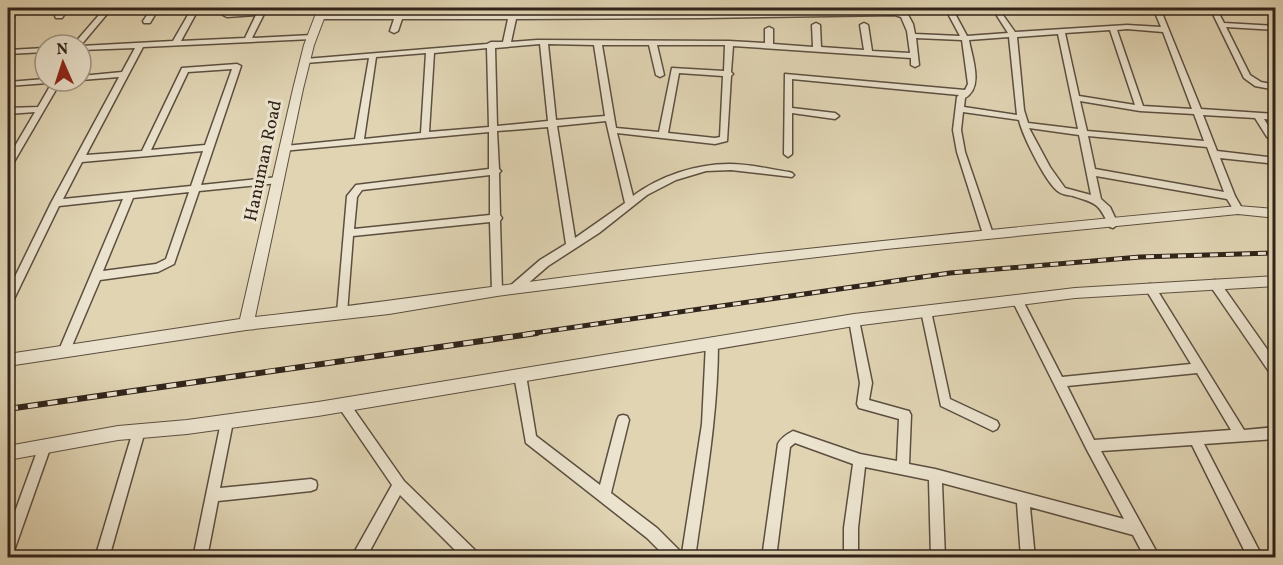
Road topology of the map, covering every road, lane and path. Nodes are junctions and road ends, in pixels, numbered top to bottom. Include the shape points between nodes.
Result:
1 (15, 8) edge
2 (65, 8) edge
3 (108, 8) edge
4 (155, 8) edge
5 (195, 8) edge
6 (437, 8) edge
7 (514, 8) edge
8 (563, 8) edge
9 (949, 8) edge
10 (995, 8) edge
11 (1156, 8) edge
12 (1213, 8) edge
13 (262, 10) edge
14 (887, 10) edge
15 (732, 11) edge
16 (322, 12) edge
17 (386, 12) edge
18 (614, 12) edge
19 (227, 15) dead end
20 (59, 16) dead end
21 (399, 16) junction
22 (435, 16) junction
23 (512, 16) junction
24 (562, 16) junction
25 (8, 21) edge
26 (147, 21) dead end
27 (816, 25) dead end
28 (864, 25) dead end
29 (1223, 25) junction
30 (769, 28) dead end
31 (1275, 28) edge
32 (1113, 29) junction
33 (1165, 30) junction
34 (394, 31) dead end
35 (1061, 31) junction
36 (87, 33) edge
37 (1013, 35) junction
38 (911, 36) junction
39 (312, 37) junction
40 (965, 38) junction
41 (247, 41) junction
42 (544, 42) junction
43 (176, 43) junction
44 (507, 43) junction
45 (729, 43) junction
46 (491, 44) junction
47 (598, 44) junction
48 (653, 44) junction
49 (140, 45) junction
50 (769, 45) junction
51 (93, 47) edge
52 (817, 49) junction
53 (430, 50) junction
54 (33, 51) edge
55 (8, 52) edge
56 (868, 52) junction
57 (373, 55) junction
58 (305, 61) junction
59 (124, 74) junction
60 (729, 74) junction
61 (660, 75) dead end
62 (93, 77) edge
63 (33, 82) edge
64 (8, 84) edge
65 (1275, 88) edge
66 (50, 93) edge
67 (968, 93) junction
68 (1075, 98) junction
69 (1140, 108) junction
70 (40, 109) junction
71 (959, 109) junction
72 (788, 110) junction
73 (1198, 110) junction
74 (8, 111) edge
75 (835, 116) dead end
76 (1258, 116) junction
77 (1275, 117) edge
78 (609, 118) junction
79 (1023, 122) junction
80 (552, 123) junction
81 (494, 129) junction
82 (612, 130) junction
83 (1083, 133) junction
84 (425, 134) junction
85 (1270, 135) dead end
86 (663, 136) junction
87 (359, 142) junction
88 (207, 148) junction
89 (285, 149) junction
90 (1213, 149) junction
91 (12, 150) edge
92 (145, 153) junction
93 (788, 154) dead end
94 (79, 159) junction
95 (1275, 161) edge
96 (8, 165) edge
97 (496, 171) junction
98 (1092, 172) junction
99 (789, 175) dead end
100 (278, 180) junction
101 (194, 189) junction
102 (129, 196) junction
103 (1230, 196) junction
104 (1097, 200) junction
105 (630, 202) junction
106 (56, 203) junction
107 (1238, 210) junction
108 (1275, 214) edge
109 (497, 218) junction
110 (1113, 224) junction
111 (348, 233) junction
112 (988, 234) junction
113 (571, 244) junction
114 (96, 276) junction
115 (1275, 281) edge
116 (12, 282) edge
117 (1215, 284) junction
118 (1150, 288) junction
119 (514, 289) junction
120 (497, 291) junction
121 (1017, 300) junction
122 (8, 301) edge
123 (926, 311) junction
124 (342, 313) junction
125 (854, 320) junction
126 (246, 324) junction
127 (712, 343) junction
128 (65, 350) junction
129 (8, 360) edge
130 (1200, 368) junction
131 (1275, 372) edge
132 (520, 375) junction
133 (1058, 382) junction
134 (344, 405) junction
135 (623, 420) dead end
136 (227, 422) junction
137 (993, 425) dead end
138 (139, 431) junction
139 (1241, 435) junction
140 (1274, 435) edge
141 (1195, 438) junction
142 (45, 446) junction
143 (1091, 446) junction
144 (8, 453) edge
145 (860, 460) junction
146 (903, 468) junction
147 (935, 475) junction
148 (311, 484) dead end
149 (399, 485) junction
150 (604, 494) junction
151 (212, 495) junction
152 (1023, 500) junction
153 (1137, 529) junction
154 (8, 548) edge
155 (102, 558) edge
156 (200, 558) edge
157 (358, 558) edge
158 (473, 558) edge
159 (677, 558) edge
160 (688, 558) edge
161 (770, 558) edge
162 (851, 558) edge
163 (938, 558) edge
164 (1028, 558) edge
165 (1153, 558) edge
166 (1256, 558) edge

1 - 25 street
2 - 20 street
3 - 36 street
4 - 26 street
5 - 43 street
6 - 22 street
7 - 23 street
8 - 24 street
9 - 40 street
10 - 37 street
11 - 33 street
12 - 29 street
13 - 19 street
13 - 41 street
14 - 15 street
14 - 38 street via 904,15
15 - 18 street
16 - 17 street
16 - 39 street, Hanuman Road
17 - 21 street
18 - 24 street
21 - 22 street
21 - 34 street
22 - 23 street
23 - 24 street
23 - 44 street
27 - 52 street
28 - 56 street
29 - 31 street
29 - 65 street via 1248,76 1258,84
30 - 50 street
32 - 33 street
32 - 35 street
32 - 69 street
33 - 73 street
35 - 37 street
35 - 68 street
37 - 40 street
37 - 79 street
38 - 40 street
38 - 56 street via 915,61
39 - 41 street
39 - 58 street, Hanuman Road
40 - 67 street via 972,84
41 - 43 street
42 - 44 street
42 - 47 street
42 - 80 street
43 - 49 street
44 - 46 street
45 - 48 street
45 - 50 street
45 - 60 street
46 - 53 street
46 - 81 street
47 - 48 street
47 - 78 street
48 - 61 street
49 - 51 street
49 - 59 street
50 - 52 street
52 - 56 street
53 - 57 street
53 - 84 street
54 - 55 street
57 - 58 street
57 - 87 street
58 - 89 street, Hanuman Road
59 - 62 street
59 - 94 street
60 - 86 street via 675,70
60 - 86 street via 724,139
63 - 64 street
66 - 70 street
67 - 71 street via 961,97
67 - 72 street via 788,76
68 - 69 street
68 - 83 street
69 - 73 street
70 - 74 street
70 - 91 street
71 - 79 street
71 - 112 street via 961,152
72 - 75 street
72 - 93 street
73 - 76 street
73 - 90 street
76 - 77 street
76 - 85 street
78 - 80 street
78 - 82 street
79 - 83 street
79 - 104 street via 1046,169 1062,190
80 - 81 street
80 - 113 street
81 - 84 street
81 - 97 street
82 - 86 street
82 - 105 street
83 - 90 street
83 - 98 street
84 - 87 street
87 - 89 street
88 - 92 street
88 - 92 street via 237,66 185,70
88 - 101 street
89 - 100 street, Hanuman Road
90 - 95 street
90 - 103 street
91 - 96 street
92 - 94 street
94 - 106 street
97 - 109 street
97 - 111 street via 359,187 352,196
98 - 103 street
98 - 104 street
99 - 105 street via 730,167 706,168 673,178
100 - 101 street
100 - 126 street, Hanuman Road
101 - 102 street
101 - 114 street via 165,266
102 - 106 street
102 - 114 street
103 - 107 street
104 - 110 street via 1107,209
105 - 113 street via 596,230
106 - 116 street
107 - 108 street
107 - 110 street
109 - 111 street
109 - 120 street
110 - 112 street
111 - 124 street
112 - 119 street
113 - 119 street
114 - 128 street
115 - 117 street
116 - 122 street
117 - 118 street
117 - 131 street
118 - 121 street
118 - 130 street
119 - 120 street
120 - 124 street
121 - 123 street
121 - 133 street
123 - 125 street
123 - 137 street via 945,402
124 - 126 street
125 - 127 street
125 - 146 street via 866,383 863,404 905,415
126 - 128 street
127 - 132 street
127 - 160 street via 706,434
128 - 129 street
130 - 133 street
130 - 139 street
132 - 134 street
132 - 150 street via 530,439
133 - 143 street
134 - 136 street
134 - 149 street
135 - 150 street
136 - 138 street
136 - 151 street
138 - 142 street
138 - 155 street
139 - 140 street
139 - 141 street
141 - 143 street
141 - 166 street
142 - 144 street
142 - 154 street
143 - 153 street
145 - 146 street
145 - 161 street via 793,437 784,444
145 - 162 street
146 - 147 street
147 - 152 street
147 - 163 street
148 - 151 street
149 - 157 street
149 - 158 street
150 - 159 street via 652,532
151 - 156 street
152 - 153 street
152 - 164 street
153 - 165 street

